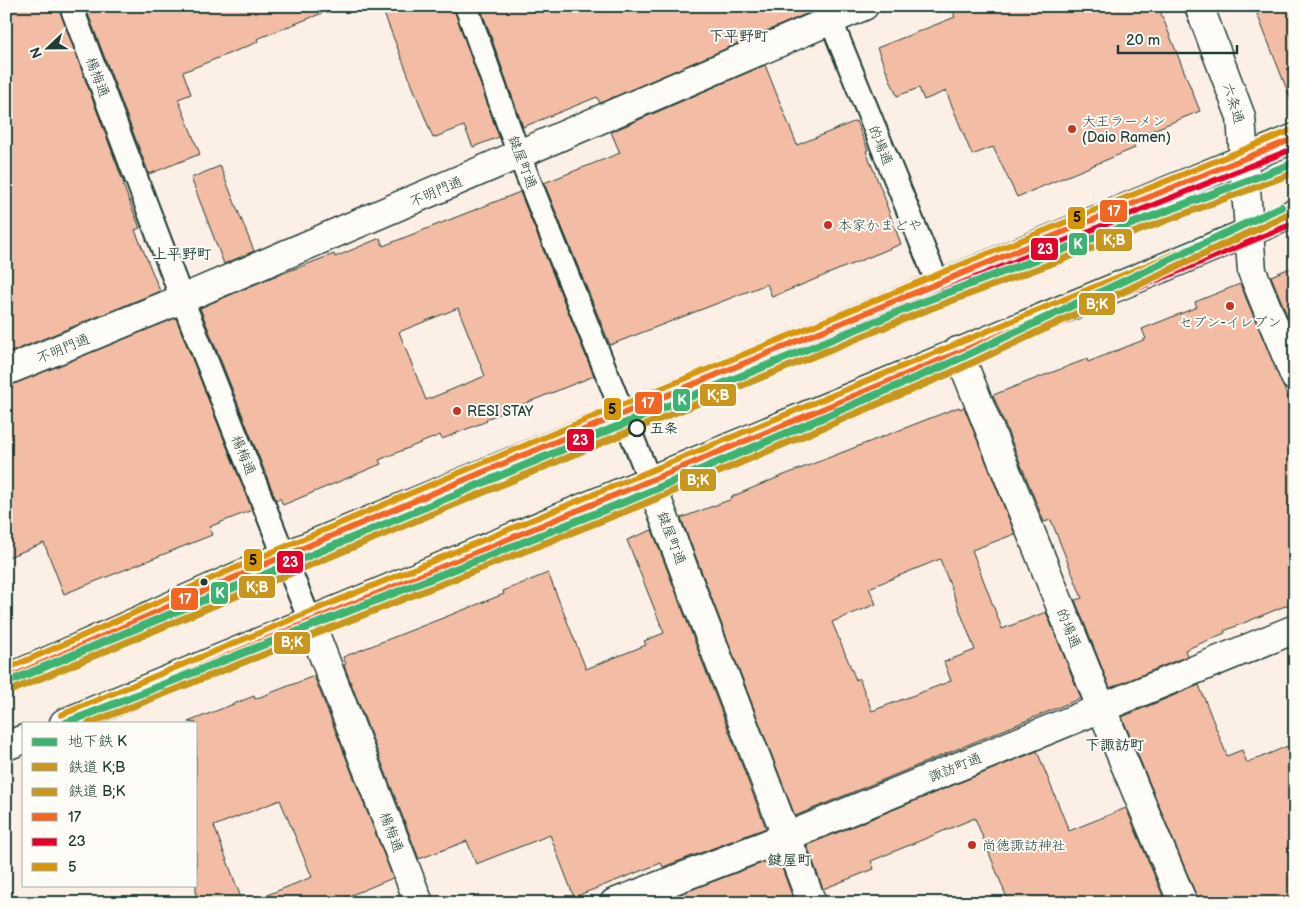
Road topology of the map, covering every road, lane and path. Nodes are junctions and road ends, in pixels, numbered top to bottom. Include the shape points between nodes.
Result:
1 (71, 6) edge
2 (466, 6) edge
3 (864, 6) edge
4 (1199, 6) edge
5 (827, 13) edge
6 (1295, 138) edge
7 (519, 155) junction
8 (1244, 159) junction
9 (1295, 213) edge
10 (1249, 232) junction
11 (938, 284) junction
12 (182, 300) junction
13 (958, 351) junction
14 (6, 371) edge
15 (1295, 376) edge
16 (623, 414) junction
17 (650, 481) junction
18 (284, 556) junction
19 (310, 621) junction
20 (1295, 629) edge
21 (6, 678) edge
22 (1101, 707) junction
23 (66, 722) edge
24 (22, 740) edge
25 (6, 746) edge
26 (786, 837) junction
27 (419, 903) edge
28 (614, 903) edge
29 (812, 903) edge
30 (1183, 903) edge

1 - 12 lane, 楊梅通
2 - 7 lane, 鍵屋町通
3 - 5 main road, 不明門通
4 - 8 main road, 六条通 via 1241,117
5 - 7 main road, 不明門通
5 - 11 lane, 的場通
6 - 8 main road
7 - 12 main road, 不明門通
7 - 16 lane, 鍵屋町通
8 - 10 main road, 六条通
8 - 11 main road
9 - 10 main road
10 - 13 main road
10 - 15 main road, 六条通 via 1252,272
11 - 16 main road
12 - 14 main road, 不明門通
12 - 18 lane, 楊梅通
13 - 17 main road
13 - 22 main road, 的場通
16 - 17 lane, 鍵屋町通
16 - 18 main road
17 - 19 main road
17 - 26 main road, 鍵屋町通
18 - 19 lane, 楊梅通
18 - 21 main road
19 - 23 main road
19 - 27 main road, 楊梅通
20 - 22 main road, 諏訪町通
22 - 26 main road, 諏訪町通
22 - 30 main road, 的場通
24 - 25 main road
26 - 28 main road, 諏訪町通
26 - 29 main road, 鍵屋町通

